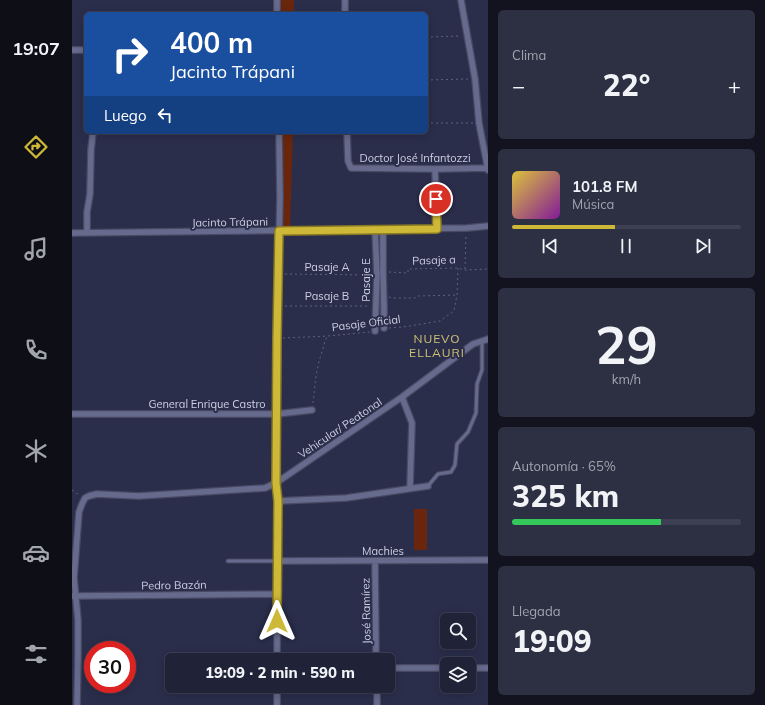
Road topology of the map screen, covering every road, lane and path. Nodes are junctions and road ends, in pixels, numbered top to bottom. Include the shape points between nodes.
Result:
1 (277, 0) edge
2 (345, 0) edge
3 (461, 0) edge
4 (277, 12) edge
5 (345, 12) edge
6 (468, 36) junction
7 (428, 37) edge
8 (72, 50) edge
9 (84, 50) edge
10 (475, 78) junction
11 (428, 80) edge
12 (428, 123) edge
13 (479, 123) junction
14 (93, 134) edge
15 (278, 134) edge
16 (347, 134) edge
17 (435, 169) junction
18 (488, 170) edge
19 (488, 226) edge
20 (467, 228) junction
21 (375, 229) junction
22 (383, 229) junction
23 (437, 229) junction
24 (279, 231) junction
25 (72, 233) edge
26 (87, 233) junction
27 (458, 268) junction
28 (488, 269) edge
29 (465, 270) junction
30 (383, 271) junction
31 (278, 274) junction
32 (377, 275) junction
33 (457, 295) junction
34 (384, 296) junction
35 (278, 306) junction
36 (376, 306) junction
37 (384, 308) junction
38 (384, 328) joint
39 (375, 331) joint
40 (328, 336) junction
41 (277, 338) junction
42 (485, 340) edge
43 (402, 397) junction
44 (312, 410) joint
45 (72, 414) edge
46 (277, 414) junction
47 (276, 483) junction
48 (428, 486) joint
49 (410, 488) junction
50 (72, 490) edge
51 (85, 498) junction
52 (278, 501) junction
53 (488, 560) edge
54 (228, 561) dead end
55 (277, 561) junction
56 (376, 561) junction
57 (277, 594) junction
58 (74, 596) edge
59 (277, 653) edge
60 (376, 653) edge
61 (395, 668) edge
62 (440, 668) edge
63 (476, 668) edge
64 (488, 668) edge
65 (277, 693) edge
66 (377, 693) edge
67 (77, 705) edge
68 (277, 705) edge
69 (377, 705) edge

1 - 4 street
2 - 5 street
3 - 6 street
6 - 7 path
6 - 10 street
8 - 9 street
10 - 11 path
10 - 13 street
12 - 13 path
13 - 18 street
14 - 26 street
15 - 24 street
16 - 17 street, Doctor José Infantozzi via 348,161 351,168
17 - 18 street, Doctor José Infantozzi
17 - 23 street
19 - 20 street, Jacinto Trápani
20 - 23 street, Jacinto Trápani
20 - 29 path
21 - 22 street, Jacinto Trápani
21 - 24 street, Jacinto Trápani
21 - 32 street, Pasaje E
22 - 23 street, Jacinto Trápani
22 - 30 street, Pasaje E
24 - 26 street, Jacinto Trápani
24 - 31 street
25 - 26 street, Jacinto Trápani
27 - 29 path, Pasaje a
27 - 30 path, Pasaje a via 408,269 408,273
27 - 33 path
28 - 29 path, Pasaje a
30 - 32 street
30 - 34 street, Pasaje E
31 - 32 path, Pasaje A
31 - 35 street
32 - 36 street, Pasaje E
33 - 34 path via 415,298
33 - 38 path, Pasaje Oficial via 454,311 440,321
34 - 37 street, Pasaje E
35 - 36 path, Pasaje B
35 - 41 street
36 - 37 street
36 - 39 street, Pasaje E
37 - 38 street, Pasaje E
39 - 40 path, Pasaje Oficial
40 - 41 path, Pasaje Oficial
40 - 44 path via 317,367
41 - 46 street
42 - 43 street, Vehicular/ Peatonal via 473,344
42 - 48 lane via 482,370 477,384 476,413 468,432 457,444 455,465 451,472 438,474
43 - 47 street, Vehicular/ Peatonal
43 - 49 street via 412,423
44 - 46 street, General Enrique Castro
45 - 46 street, General Enrique Castro
46 - 47 street
47 - 51 street, Vehicular/ Peatonal via 265,488 139,496 97,494
47 - 52 street
48 - 49 street
49 - 52 street via 346,498
50 - 51 path
51 - 58 street via 78,520
52 - 55 street
53 - 56 street, Machies
54 - 55 lane
55 - 56 street, Machies
55 - 57 street
56 - 60 street, José Ramírez
57 - 58 street, Pedro Bazán
57 - 59 street
58 - 67 street via 78,657
61 - 62 street
63 - 64 street
65 - 68 street
66 - 69 street

